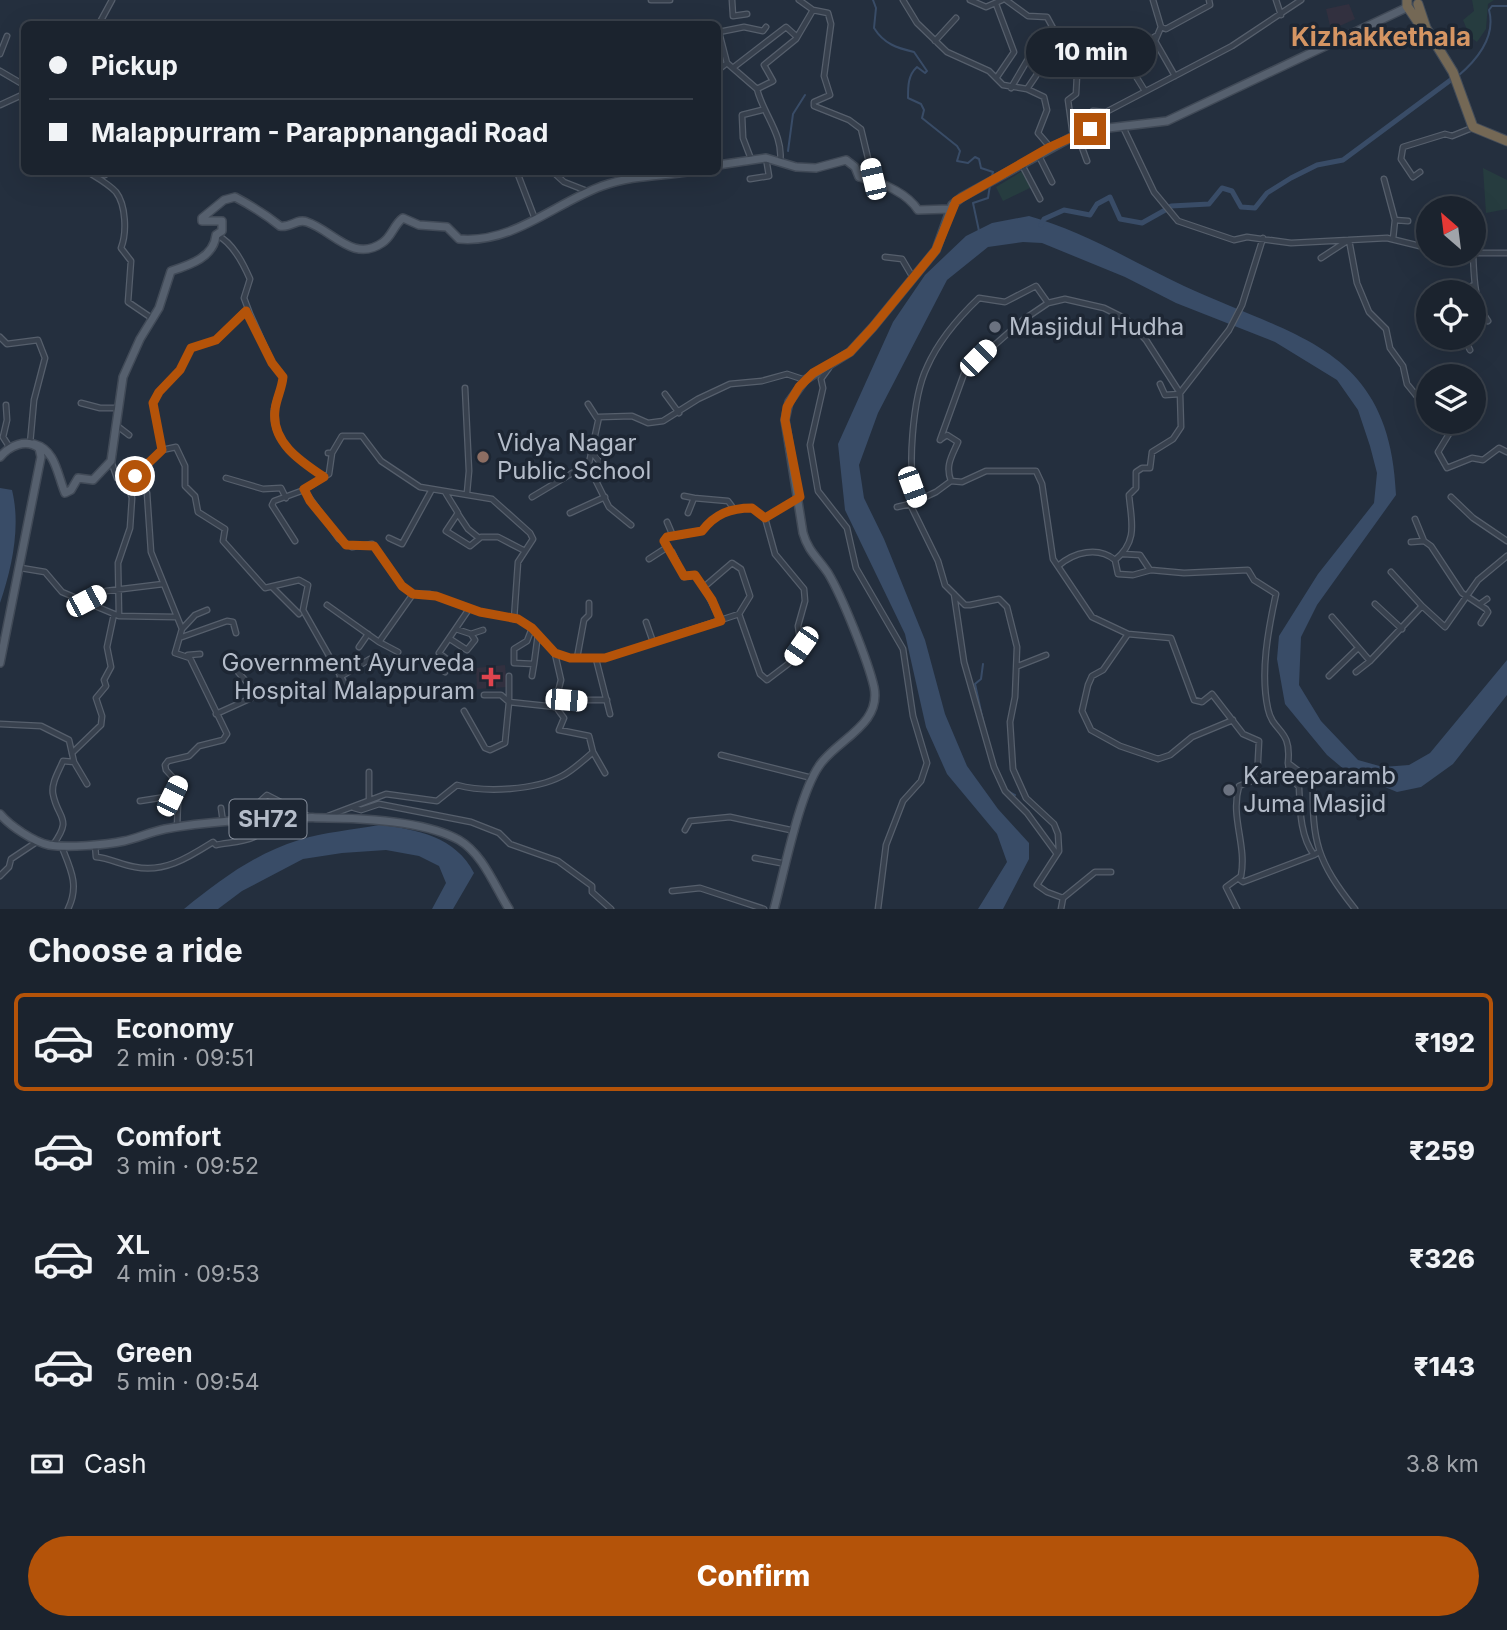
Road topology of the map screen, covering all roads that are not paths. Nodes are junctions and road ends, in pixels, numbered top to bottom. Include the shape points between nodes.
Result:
1 (112, 0) edge
2 (651, 0) edge
3 (670, 0) edge
4 (732, 0) edge
5 (799, 0) edge
6 (903, 0) edge
7 (970, 0) edge
8 (1004, 0) edge
9 (1209, 0) edge
10 (1276, 0) edge
11 (1301, 0) edge
12 (1155, 1) edge
13 (996, 4) junction
14 (1411, 4) edge
15 (813, 10) junction
16 (747, 15) dead end
17 (1281, 15) junction
18 (956, 18) dead end
19 (101, 21) edge
20 (766, 27) dead end
21 (1161, 27) junction
22 (721, 31) edge
23 (1160, 34) junction
24 (7, 36) dead end
25 (796, 36) junction
26 (935, 41) junction
27 (721, 42) edge
28 (0, 54) edge
29 (1028, 59) dead end
30 (1068, 61) junction
31 (727, 63) junction
32 (734, 67) junction
33 (721, 68) edge
34 (0, 71) edge
35 (1175, 76) junction
36 (997, 77) junction
37 (21, 83) edge
38 (757, 89) junction
39 (1011, 89) junction
40 (1027, 89) junction
41 (1145, 91) junction
42 (21, 95) edge
43 (0, 105) edge
44 (762, 110) junction
45 (1093, 111) dead end
46 (1106, 112) junction
47 (1472, 124) junction
48 (1100, 127) junction
49 (1122, 127) junction
50 (1075, 135) junction
51 (1507, 136) edge
52 (1507, 141) edge
53 (1050, 147) junction
54 (1038, 154) junction
55 (766, 158) junction
56 (751, 159) junction
57 (1087, 160) dead end
58 (780, 162) junction
59 (1020, 163) junction
60 (721, 164) edge
61 (1420, 173) dead end
62 (92, 175) edge
63 (518, 175) edge
64 (556, 175) edge
65 (645, 175) edge
66 (750, 178) dead end
67 (1384, 178) dead end
68 (873, 179) junction
69 (1052, 182) dead end
70 (587, 192) junction
71 (1040, 199) dead end
72 (950, 209) junction
73 (535, 219) junction
74 (1395, 220) junction
75 (1408, 221) dead end
76 (216, 235) junction
77 (1263, 239) junction
78 (1393, 239) junction
79 (1348, 240) junction
80 (1416, 245) edge
81 (1486, 253) edge
82 (1507, 253) edge
83 (885, 257) dead end
84 (1321, 258) dead end
85 (912, 276) junction
86 (1048, 303) junction
87 (250, 314) junction
88 (1486, 318) edge
89 (153, 319) junction
90 (1488, 321) dead end
91 (0, 337) edge
92 (828, 364) junction
93 (805, 380) junction
94 (1160, 384) dead end
95 (465, 388) dead end
96 (1181, 393) junction
97 (665, 394) dead end
98 (1416, 395) edge
99 (81, 403) dead end
100 (588, 404) dead end
101 (6, 405) dead end
102 (117, 408) junction
103 (679, 413) junction
104 (597, 418) junction
105 (116, 425) junction
106 (1449, 434) edge
107 (129, 435) dead end
108 (32, 444) junction
109 (10, 448) junction
110 (162, 450) junction
111 (590, 450) junction
112 (1507, 452) edge
113 (0, 457) edge
114 (111, 461) junction
115 (324, 477) junction
116 (226, 478) dead end
117 (951, 481) junction
118 (304, 489) junction
119 (431, 491) junction
120 (444, 492) junction
121 (467, 493) junction
122 (684, 496) dead end
123 (532, 497) dead end
124 (605, 497) junction
125 (800, 497) junction
126 (1451, 497) dead end
127 (286, 498) junction
128 (694, 498) junction
129 (917, 501) junction
130 (910, 504) junction
131 (897, 507) dead end
132 (734, 509) junction
133 (457, 513) junction
134 (570, 513) dead end
135 (688, 513) dead end
136 (765, 518) junction
137 (1415, 519) dead end
138 (667, 522) dead end
139 (631, 524) dead end
140 (673, 536) junction
141 (389, 538) dead end
142 (479, 538) junction
143 (295, 541) dead end
144 (1424, 541) junction
145 (1507, 541) edge
146 (1411, 542) dead end
147 (666, 548) junction
148 (525, 551) junction
149 (1123, 554) junction
150 (1507, 556) edge
151 (649, 559) dead end
152 (1115, 560) junction
153 (1058, 566) junction
154 (21, 568) junction
155 (1150, 570) junction
156 (1391, 572) dead end
157 (163, 584) junction
158 (272, 587) junction
159 (704, 587) junction
160 (120, 589) junction
161 (954, 593) junction
162 (413, 594) junction
163 (1468, 597) junction
164 (1487, 599) dead end
165 (86, 601) junction
166 (589, 603) dead end
167 (1375, 604) dead end
168 (1480, 604) junction
169 (327, 605) dead end
170 (1422, 606) junction
171 (469, 609) junction
172 (207, 610) dead end
173 (299, 614) dead end
174 (740, 614) junction
175 (117, 615) junction
176 (176, 617) junction
177 (1332, 617) dead end
178 (514, 618) junction
179 (721, 621) junction
180 (646, 622) dead end
181 (1481, 623) dead end
182 (532, 628) junction
183 (182, 629) junction
184 (456, 629) junction
185 (1402, 629) junction
186 (483, 630) dead end
187 (236, 633) dead end
188 (538, 633) junction
189 (368, 634) junction
190 (471, 634) junction
191 (1128, 634) junction
192 (182, 637) junction
193 (450, 639) junction
194 (379, 642) junction
195 (653, 642) junction
196 (359, 647) dead end
197 (1358, 649) junction
198 (398, 652) dead end
199 (555, 653) junction
200 (200, 654) dead end
201 (1046, 655) dead end
202 (188, 656) junction
203 (577, 658) junction
204 (370, 659) dead end
205 (596, 659) junction
206 (1370, 661) junction
207 (0, 663) edge
208 (534, 664) junction
209 (1018, 666) junction
210 (1356, 671) dead end
211 (238, 672) dead end
212 (445, 672) dead end
213 (509, 676) dead end
214 (532, 676) dead end
215 (1329, 676) dead end
216 (340, 677) junction
217 (484, 695) dead end
218 (368, 698) dead end
219 (607, 700) junction
220 (509, 702) junction
221 (555, 707) junction
222 (464, 711) dead end
223 (216, 714) junction
224 (610, 714) dead end
225 (1233, 720) junction
226 (0, 724) edge
227 (593, 752) junction
228 (72, 753) junction
229 (721, 755) dead end
230 (74, 762) junction
231 (1288, 763) junction
232 (369, 772) dead end
233 (605, 773) dead end
234 (813, 779) junction
235 (87, 784) dead end
236 (1239, 786) junction
237 (1234, 792) dead end
238 (172, 796) junction
239 (369, 799) junction
240 (140, 801) dead end
241 (221, 808) dead end
242 (354, 808) junction
243 (0, 814) edge
244 (267, 819) junction
245 (317, 819) junction
246 (239, 821) junction
247 (223, 823) junction
248 (177, 828) junction
249 (685, 830) dead end
250 (796, 831) junction
251 (38, 840) junction
252 (95, 842) junction
253 (57, 845) junction
254 (1317, 853) junction
255 (1057, 854) junction
256 (755, 858) dead end
257 (787, 865) junction
258 (1111, 872) dead end
259 (0, 876) edge
260 (1239, 878) junction
261 (672, 891) dead end
262 (1063, 898) junction
263 (68, 909) edge
264 (509, 909) edge
265 (611, 909) edge
266 (764, 909) edge
267 (774, 909) edge
268 (878, 909) edge
269 (1061, 909) edge
270 (1237, 909) edge
271 (1354, 909) edge

1 - 19 street
2 - 3 street
4 - 16 street via 733,16
5 - 15 street
6 - 26 street
7 - 13 street via 986,7
8 - 13 street
8 - 30 street via 1028,16 1047,18 1067,46
9 - 21 street via 1210,5 1190,19
10 - 17 street
11 - 17 street
12 - 21 street
13 - 36 street via 1014,52
14 - 47 highway via 1453,72
14 - 49 main road via 1167,121
15 - 25 street
15 - 68 street via 828,13 831,24 824,76 830,95 813,104 861,129
17 - 35 street
18 - 26 street
20 - 22 street via 763,31 744,27
21 - 23 street
23 - 35 street via 1155,41
23 - 41 street via 1148,41 1132,70
24 - 28 street
25 - 32 street via 786,27
25 - 38 street via 764,65 773,81
26 - 36 street
27 - 31 street
29 - 39 street
30 - 40 street via 1060,57 1049,60
30 - 50 street via 1078,79 1076,94 1068,100
31 - 32 street
31 - 33 street
32 - 38 street
34 - 37 street
35 - 41 street
36 - 39 street
38 - 44 street
39 - 40 street
40 - 53 street via 1046,100 1038,133
41 - 46 street
42 - 43 street
44 - 56 street via 742,115 743,138
44 - 58 street via 782,148
45 - 46 street
46 - 48 street
47 - 51 highway
47 - 52 highway
47 - 61 street via 1452,136 1403,147 1401,159 1413,177
48 - 49 main road
48 - 50 main road
49 - 77 street via 1154,192 1178,221 1222,238
50 - 53 main road
50 - 57 street
53 - 54 main road
54 - 59 main road
54 - 69 street
55 - 56 main road
55 - 58 main road
55 - 66 street via 770,176
56 - 60 main road
58 - 68 main road via 816,168 846,160 859,177
59 - 71 street
59 - 72 main road
62 - 89 street via 116,192 124,219 121,248 131,261 128,302
63 - 73 street
64 - 70 street
65 - 70 main road
67 - 74 street
68 - 72 main road via 918,210
70 - 73 main road
72 - 85 main road via 936,250
73 - 76 main road via 505,233 466,240 447,227 419,225 403,218 382,243 355,249 305,221 281,226 265,212 232,197 202,218 222,221 222,231
74 - 75 street
74 - 78 street
76 - 87 street via 235,251 250,279 244,296
76 - 89 main road via 210,252 171,271
77 - 79 street via 1291,243
77 - 96 street via 1231,326
78 - 79 street
78 - 80 street
79 - 84 street
79 - 98 street via 1365,303 1386,329 1390,348
81 - 82 street
83 - 85 street via 902,259
85 - 92 main road via 857,346
86 - 96 street via 1078,300 1126,319 1146,340
86 - 117 street via 965,371 940,440 947,435 958,442 950,456
86 - 129 street via 1036,286 1005,302 979,298 929,363 922,378 913,436 911,481
87 - 110 street via 244,312 216,340 191,348 180,370 159,392 153,408
87 - 115 street via 283,377 275,408 278,436
88 - 90 street
89 - 102 main road via 130,357
91 - 108 street via 6,344 38,340 44,352 34,400
92 - 93 main road
92 - 268 street via 821,379 810,445 818,491 847,528 856,568 903,649 913,716 927,763 921,781 903,801 886,845
93 - 103 street via 787,374 730,384
93 - 125 main road via 789,402 785,420
94 - 96 street via 1165,395
95 - 121 street
96 - 149 street via 1181,427 1173,439 1152,452 1150,468 1136,472 1136,488 1129,495 1134,526
97 - 103 street
99 - 102 street
100 - 104 street
101 - 109 street via 3,437
102 - 105 main road
103 - 104 street via 652,423 632,416
104 - 111 street
105 - 107 street
105 - 114 main road
106 - 112 street via 1438,452 1447,468 1472,458 1483,460 1500,448
108 - 109 main road
108 - 114 main road via 51,453 65,493 78,478 93,480
108 - 154 main road via 41,452 41,464
109 - 113 main road
110 - 157 street via 135,476 147,493 151,552
110 - 158 street via 176,447 185,466 185,486 195,496 198,512 225,529 225,546 260,584
111 - 123 street via 589,463
111 - 124 street via 605,469 595,479
114 - 160 street via 117,478 127,481 132,498 130,528 118,563
115 - 118 street
115 - 119 street via 329,474 330,453 340,437 362,436 381,461
116 - 127 street via 263,489 281,488
117 - 129 street
117 - 153 street via 962,482 986,471 1035,471 1042,484 1048,541
118 - 127 street
118 - 162 street via 339,539 352,547 372,544
119 - 120 street
119 - 141 street via 402,544
120 - 121 street
120 - 133 street
121 - 148 street via 495,500 528,531 533,541
122 - 128 street
124 - 134 street
124 - 139 street via 609,507
125 - 136 street
125 - 234 main road via 808,549 828,573 853,626 875,701 867,719 831,752
126 - 145 street
127 - 143 street via 272,505
128 - 132 street via 720,498
128 - 135 street
129 - 130 street
130 - 131 street
130 - 161 street via 945,585
132 - 136 street via 752,508
132 - 140 street via 709,519 702,531
133 - 142 street
133 - 142 street via 446,531 470,546
136 - 174 street via 775,554 799,580 805,601 798,618 801,646 789,664 767,680 760,674
137 - 144 street
138 - 140 street
140 - 147 street via 664,541
142 - 148 street via 498,537
144 - 146 street
144 - 163 street
147 - 151 street
147 - 159 street via 684,576 695,575
148 - 178 street via 517,565
149 - 152 street
149 - 155 street via 1140,555
150 - 163 street via 1478,580
152 - 153 street via 1097,551 1066,559
152 - 155 street via 1118,574
153 - 191 street via 1092,617
154 - 165 street via 45,572 62,592
154 - 207 main road
155 - 231 street via 1248,570 1254,580 1276,594 1265,695 1268,712 1289,741
156 - 170 street
157 - 160 street
157 - 176 street
158 - 173 street
158 - 216 street via 299,580 308,585 303,610
159 - 174 street via 729,564 737,564 750,596
159 - 179 street
160 - 165 street
160 - 175 street
161 - 209 street via 965,605 1004,600
161 - 255 street via 964,662 994,767 1005,791
162 - 171 street via 436,596
162 - 194 street
163 - 168 street
163 - 170 street via 1446,627
164 - 168 street
165 - 175 street
166 - 203 street
167 - 185 street
168 - 181 street via 1488,612
169 - 189 street
170 - 185 street
171 - 178 street
171 - 184 street
172 - 183 street
174 - 179 street
175 - 176 street
175 - 228 street via 107,647 111,667 96,698 101,725
176 - 183 street
177 - 197 street
178 - 182 street
179 - 195 street
180 - 195 street
182 - 188 street
182 - 208 street via 527,641 514,649 514,663
183 - 192 street
184 - 190 street
184 - 193 street
185 - 206 street
186 - 190 street
187 - 192 street via 229,621
188 - 199 street
188 - 208 street
189 - 194 street
189 - 196 street
190 - 193 street via 475,640 467,650
191 - 225 street via 1171,638 1194,700 1202,702 1212,694
191 - 225 street via 1088,685 1082,710 1091,730 1158,759 1192,737
192 - 202 street via 176,653
193 - 212 street via 439,653 448,660 436,667
194 - 198 street
195 - 205 street
197 - 206 street
197 - 215 street
199 - 203 street
199 - 221 street via 561,680
200 - 202 street
201 - 209 street
202 - 223 street
203 - 205 street
204 - 216 street
205 - 219 street
206 - 210 street
208 - 214 street
209 - 255 street via 1010,722 1013,769 1026,798 1054,824
211 - 223 street via 258,695
213 - 220 street
216 - 218 street
217 - 220 street via 501,695
219 - 221 street via 566,700
219 - 224 street
220 - 221 street
220 - 222 street via 505,743 493,750 485,748
221 - 227 street via 564,718 559,730 589,736
223 - 238 street via 227,734 223,740 199,746 189,756 165,765 178,783
225 - 236 street via 1243,734 1259,741 1257,779
226 - 228 street via 51,730 69,740
227 - 233 street
227 - 239 street via 563,776 513,790 457,785 437,801 407,794
228 - 230 street
229 - 234 street
230 - 235 street
230 - 253 street via 63,761 54,784 65,821
231 - 254 street via 1290,777 1299,786 1306,840
231 - 254 street via 1313,782
232 - 239 street
234 - 250 main road
236 - 237 street
236 - 260 street via 1235,819 1244,858
238 - 240 street
238 - 248 street via 178,803
239 - 242 street
241 - 247 street
242 - 245 street
242 - 265 street via 379,804 457,818 499,833 510,844 558,861 592,886 592,892
243 - 251 main road, SH72
244 - 245 main road, SH72
244 - 246 main road, SH72
244 - 252 street via 255,837 213,842 194,857 162,867 138,868 96,856
245 - 246 street via 267,795
245 - 264 main road, SH72 via 404,823 460,841 474,853
246 - 247 main road, SH72
247 - 248 main road, SH72
248 - 252 main road, SH72 via 122,841
249 - 250 street via 690,821 730,817
250 - 257 main road
251 - 253 main road, SH72
251 - 259 street via 11,859
252 - 253 main road, SH72
253 - 263 street via 74,877
254 - 260 street via 1255,879 1243,882
254 - 271 street
255 - 262 street via 1037,885
256 - 257 street
257 - 267 main road
258 - 262 street via 1094,872
260 - 270 street via 1226,886
261 - 266 street via 700,888
262 - 269 street

